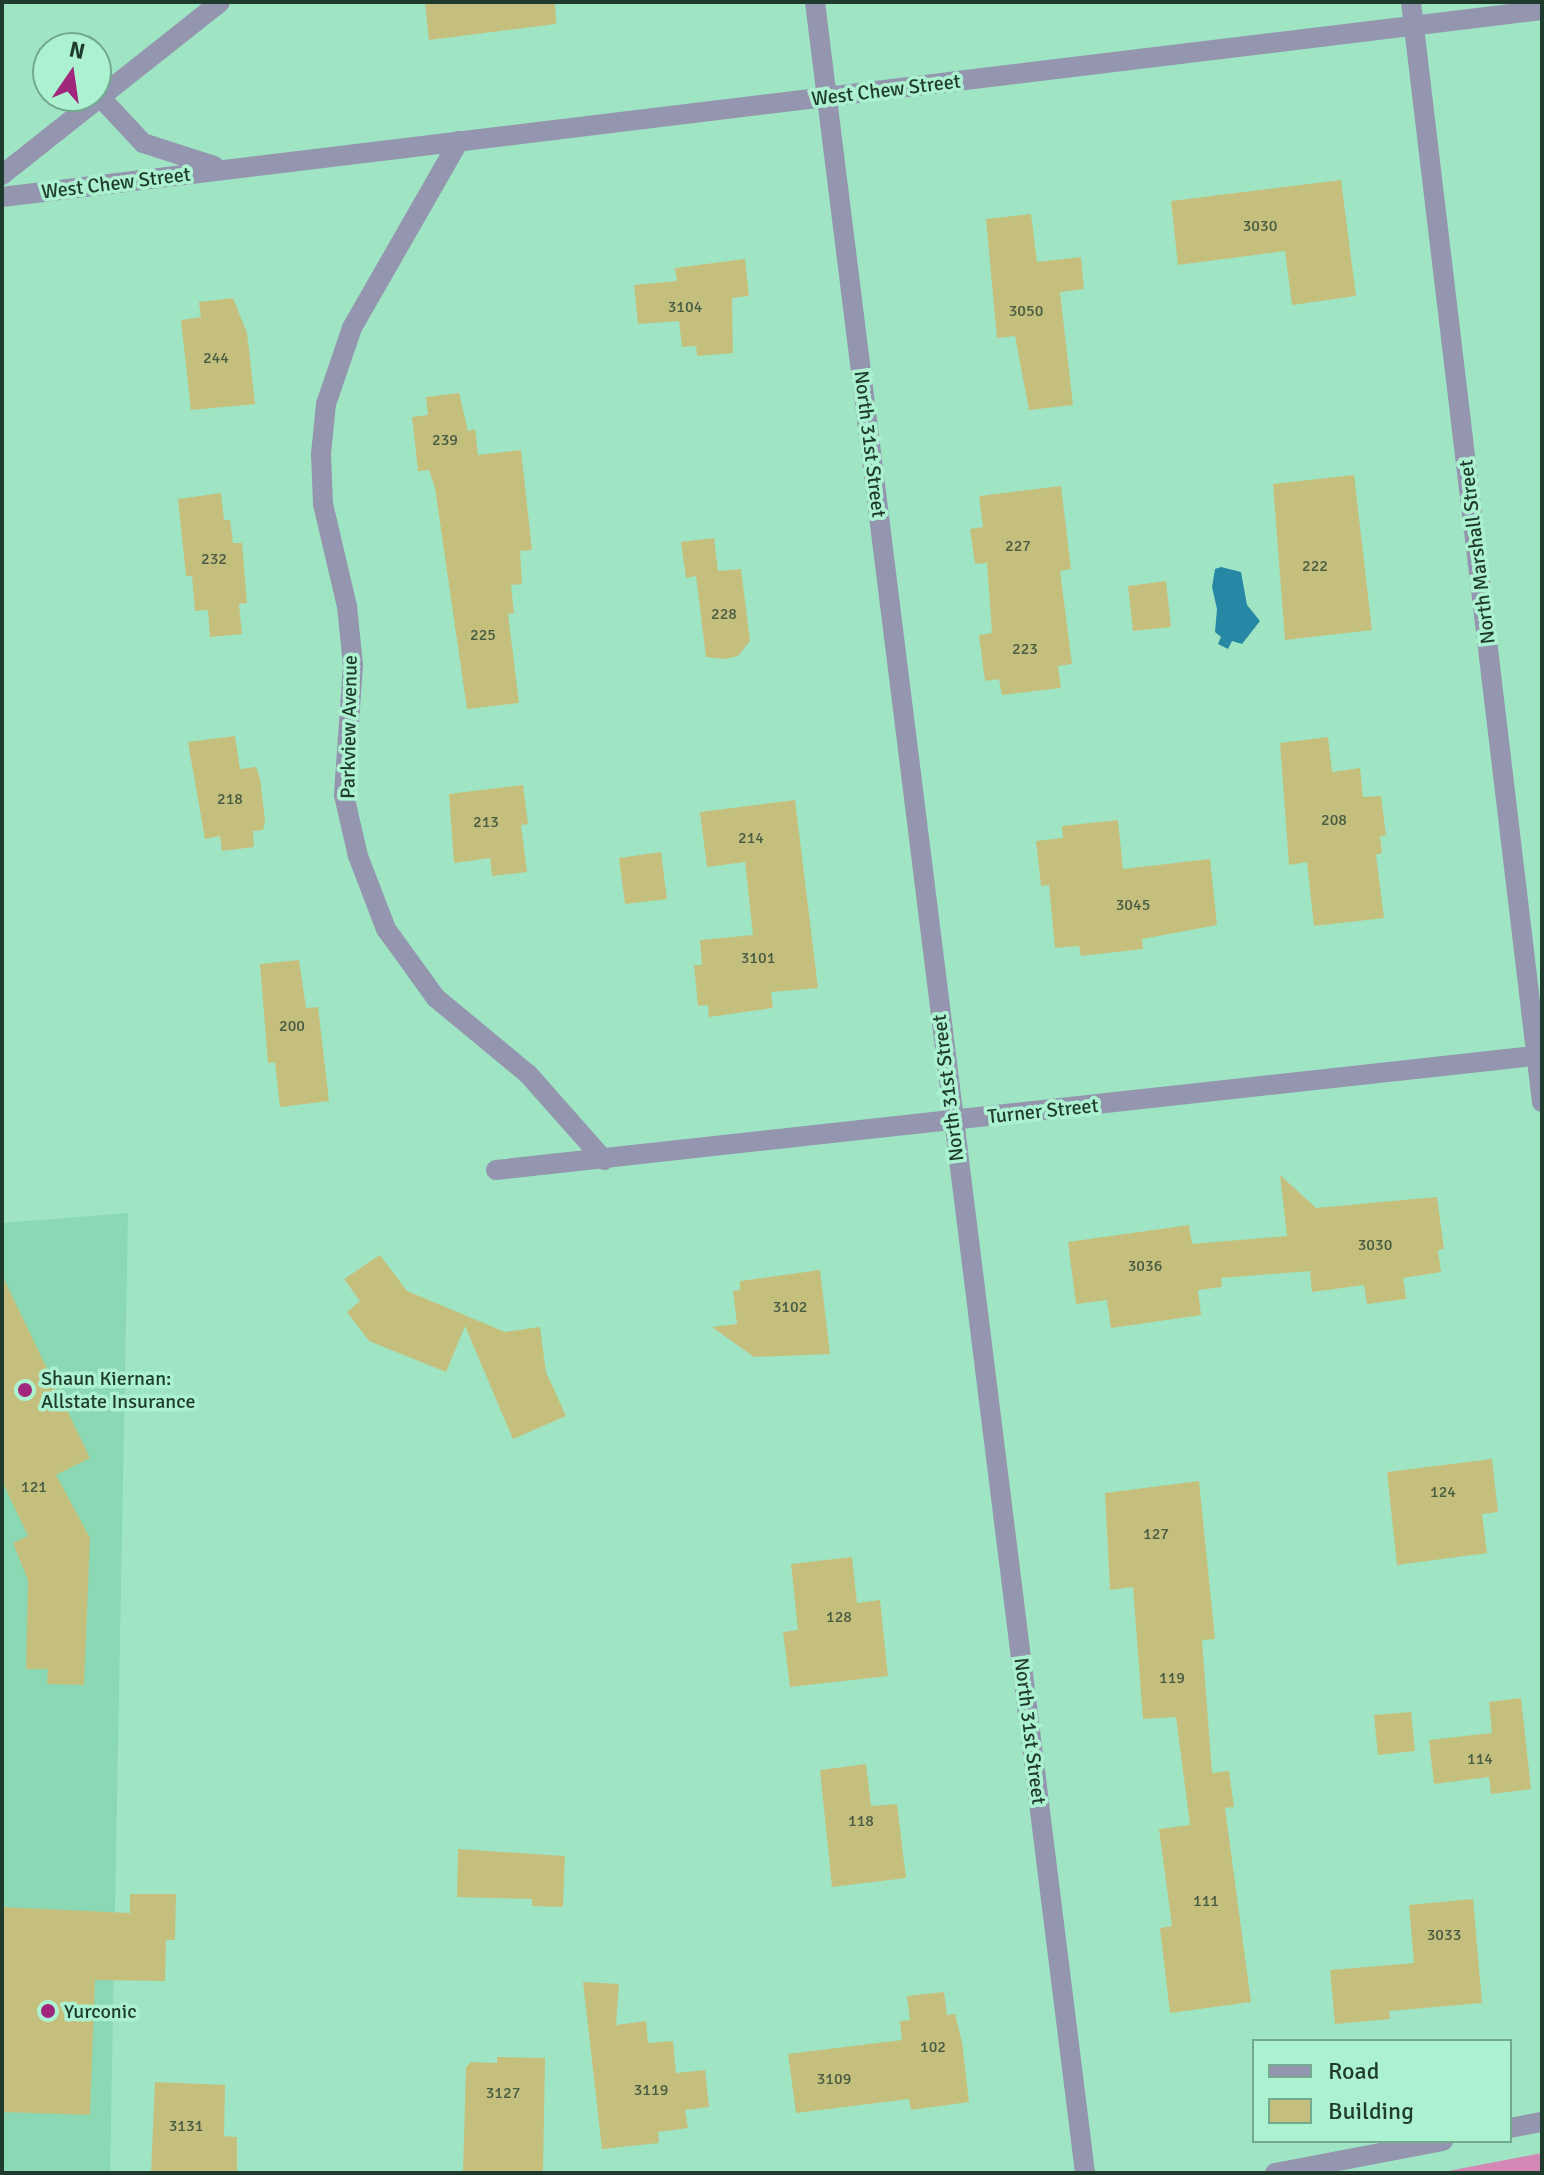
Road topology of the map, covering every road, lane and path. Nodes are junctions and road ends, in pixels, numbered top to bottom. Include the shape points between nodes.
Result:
1 (220, 2) edge
2 (815, 2) edge
3 (1411, 2) edge
4 (1542, 10) edge
5 (1414, 26) junction
6 (112, 88) edge
7 (827, 97) junction
8 (112, 110) edge
9 (81, 112) edge
10 (459, 141) junction
11 (230, 169) junction
12 (2, 175) edge
13 (2, 197) edge
14 (1539, 1055) edge
15 (1542, 1102) edge
16 (952, 1121) junction
17 (604, 1160) junction
18 (496, 1170) dead end
19 (1542, 2122) edge
20 (1512, 2128) edge
21 (1432, 2143) edge
22 (1085, 2173) edge
23 (1275, 2173) edge

1 - 6 street
2 - 7 street, North 31st Street
3 - 5 street, North Marshall Street
4 - 5 street, West Chew Street
5 - 7 street, West Chew Street
5 - 14 street, North Marshall Street
7 - 10 street, West Chew Street
7 - 16 street, North 31st Street
8 - 11 street, West Chew Street via 143,143
9 - 12 street
10 - 11 street, West Chew Street
10 - 17 street, Parkview Avenue via 352,328 326,404 323,504 347,606 353,665 344,795 358,856 386,929 436,998 528,1074
11 - 13 street, West Chew Street
14 - 15 street, North Marshall Street
14 - 16 street, Turner Street
16 - 17 street, Turner Street
16 - 22 street, North 31st Street
17 - 18 street, Turner Street
19 - 20 street
21 - 23 street

